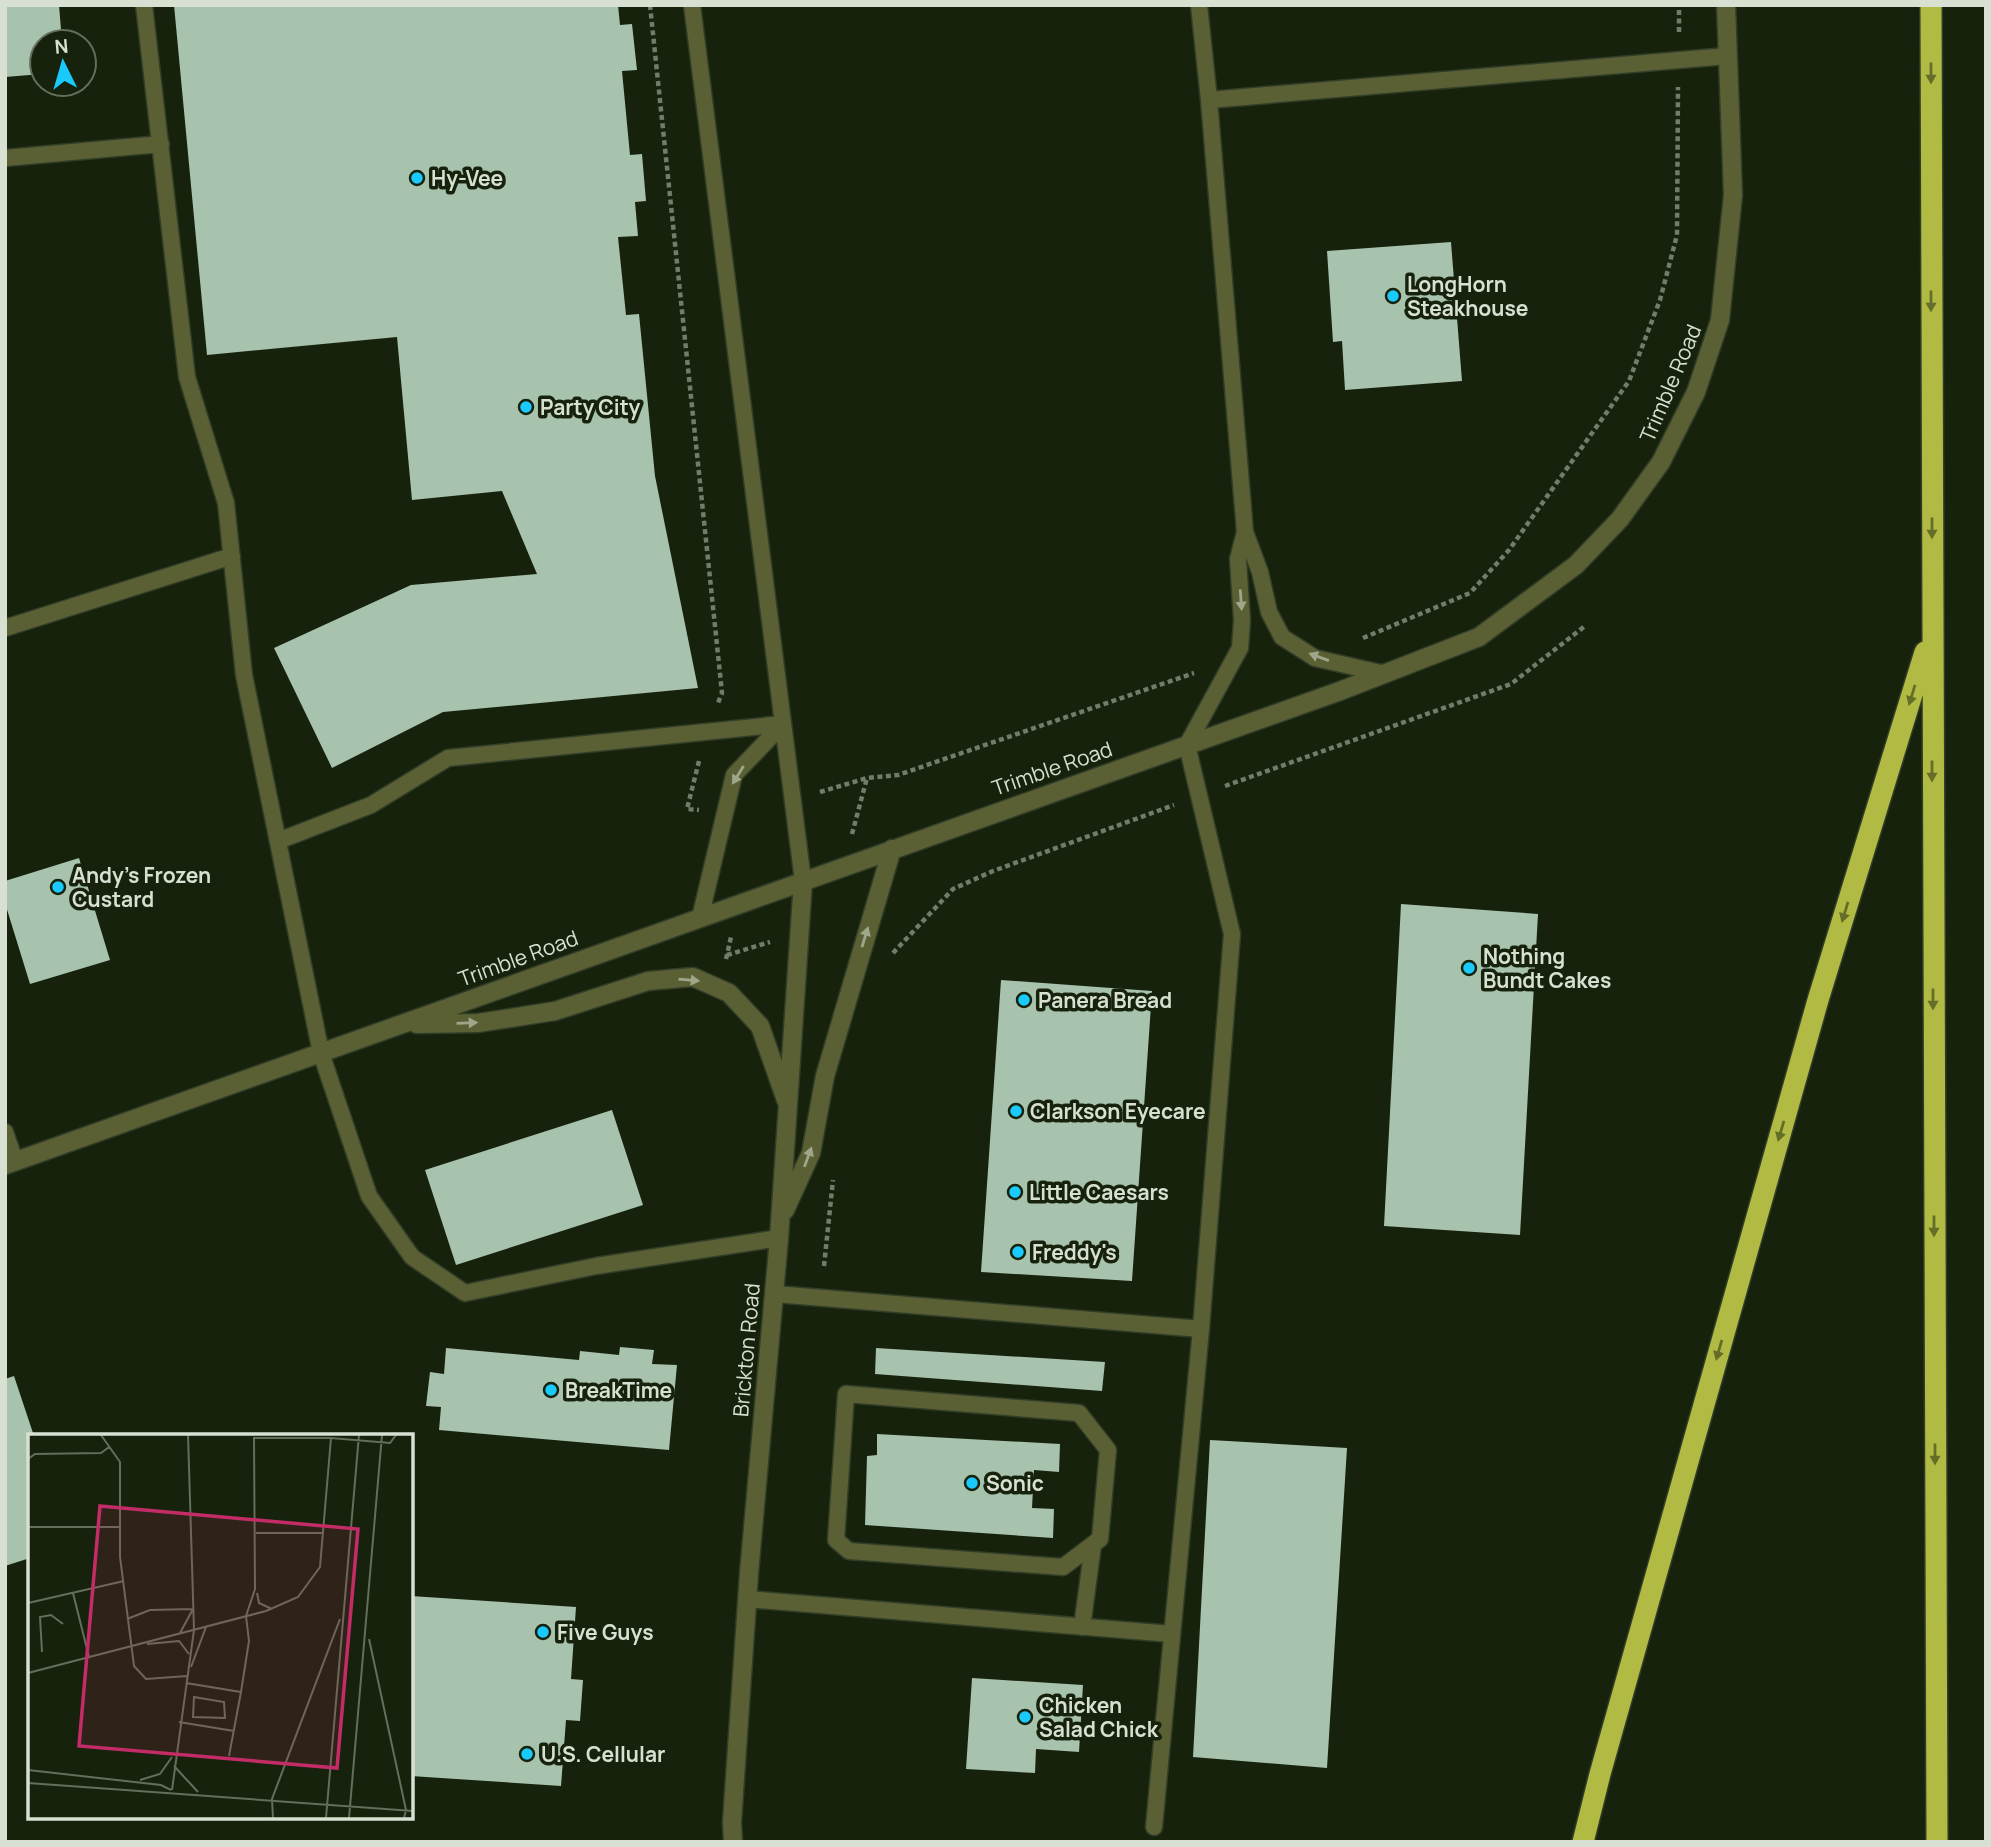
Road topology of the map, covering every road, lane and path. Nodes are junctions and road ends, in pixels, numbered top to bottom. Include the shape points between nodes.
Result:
1 (144, 5) edge
2 (650, 5) edge
3 (692, 5) edge
4 (1199, 5) edge
5 (1679, 5) edge
6 (1726, 5) edge
7 (1931, 5) edge
8 (1727, 56) junction
9 (1679, 62) junction
10 (1209, 100) junction
11 (162, 144) junction
12 (5, 158) edge
13 (1245, 532) junction
14 (232, 556) junction
15 (1585, 626) dead end
16 (5, 628) edge
17 (1932, 630) junction
18 (1237, 654) junction
19 (1315, 658) junction
20 (1385, 674) junction
21 (783, 724) junction
22 (706, 732) junction
23 (1187, 745) junction
24 (1200, 795) junction
25 (793, 800) junction
26 (725, 813) junction
27 (278, 841) junction
28 (892, 849) junction
29 (803, 881) junction
30 (737, 904) junction
31 (700, 918) junction
32 (888, 958) dead end
33 (715, 987) junction
34 (399, 1025) junction
35 (321, 1053) junction
36 (788, 1106) junction
37 (5, 1132) edge
38 (10, 1163) edge
39 (834, 1170) dead end
40 (780, 1219) junction
41 (779, 1238) junction
42 (824, 1266) dead end
43 (775, 1294) junction
44 (1201, 1329) junction
45 (1093, 1545) junction
46 (747, 1599) junction
47 (1082, 1627) junction
48 (1172, 1634) junction
49 (732, 1822) junction
50 (1154, 1827) dead end
51 (726, 1842) edge
52 (733, 1842) edge
53 (1583, 1842) edge
54 (1937, 1842) edge

1 - 11 lane
2 - 22 path via 722,693
3 - 21 lane
4 - 10 lane
5 - 9 path
6 - 8 street, Trimble Road
7 -> 17 highway
8 - 9 lane
8 - 20 street, Trimble Road via 1733,195 1720,320 1696,392 1661,462 1620,519 1576,565 1479,637
9 - 10 lane
9 - 19 path via 1677,234 1660,300 1629,381 1509,550 1470,593
10 - 13 lane
11 - 12 lane
11 - 14 lane via 187,377 226,503
13 -> 18 lane via 1238,559 1242,621
13 - 19 lane via 1269,612 1282,637
14 - 16 lane
14 - 27 lane via 244,675
15 - 24 path via 1511,684
17 -> 53 highway via 1818,1000
17 -> 54 highway
18 - 23 lane
18 - 25 path via 1213,647 1193,674 898,775 867,778
19 - 20 lane
20 - 23 street, Trimble Road
21 - 22 lane
21 - 25 lane
21 -> 26 lane via 734,775
22 - 26 path via 687,809
22 - 27 lane via 449,758 371,805
23 - 24 lane
23 - 28 street, Trimble Road
24 - 32 path via 953,889
24 - 44 lane via 1232,934
25 - 29 lane
26 - 31 lane
27 - 35 lane
28 - 29 street, Trimble Road
40 -> 28 street via 811,1153 825,1076
29 - 30 street, Trimble Road
29 - 36 street, Brickton Road
30 - 31 street, Trimble Road
30 - 33 path
31 - 34 street, Trimble Road
34 -> 33 street via 478,1023 555,1011 648,981 693,978
33 - 36 street via 729,993 760,1026
34 - 35 street, Trimble Road
35 - 38 street, Trimble Road
35 - 41 lane via 369,1196 412,1257 465,1293 596,1266
36 - 40 street, Brickton Road
37 - 38 lane
39 - 42 path
40 - 41 street, Brickton Road
41 - 43 street, Brickton Road
43 - 44 lane
43 - 46 street, Brickton Road
44 - 48 lane
45 - 45 lane via 1100,1539 1108,1450 1079,1413 846,1394 836,1540 849,1551 1063,1567
45 - 47 lane
46 - 47 lane
46 - 49 street, Brickton Road
47 - 48 lane
48 - 50 lane
49 - 51 street, Brickton Road
49 - 52 street, Brickton Road

